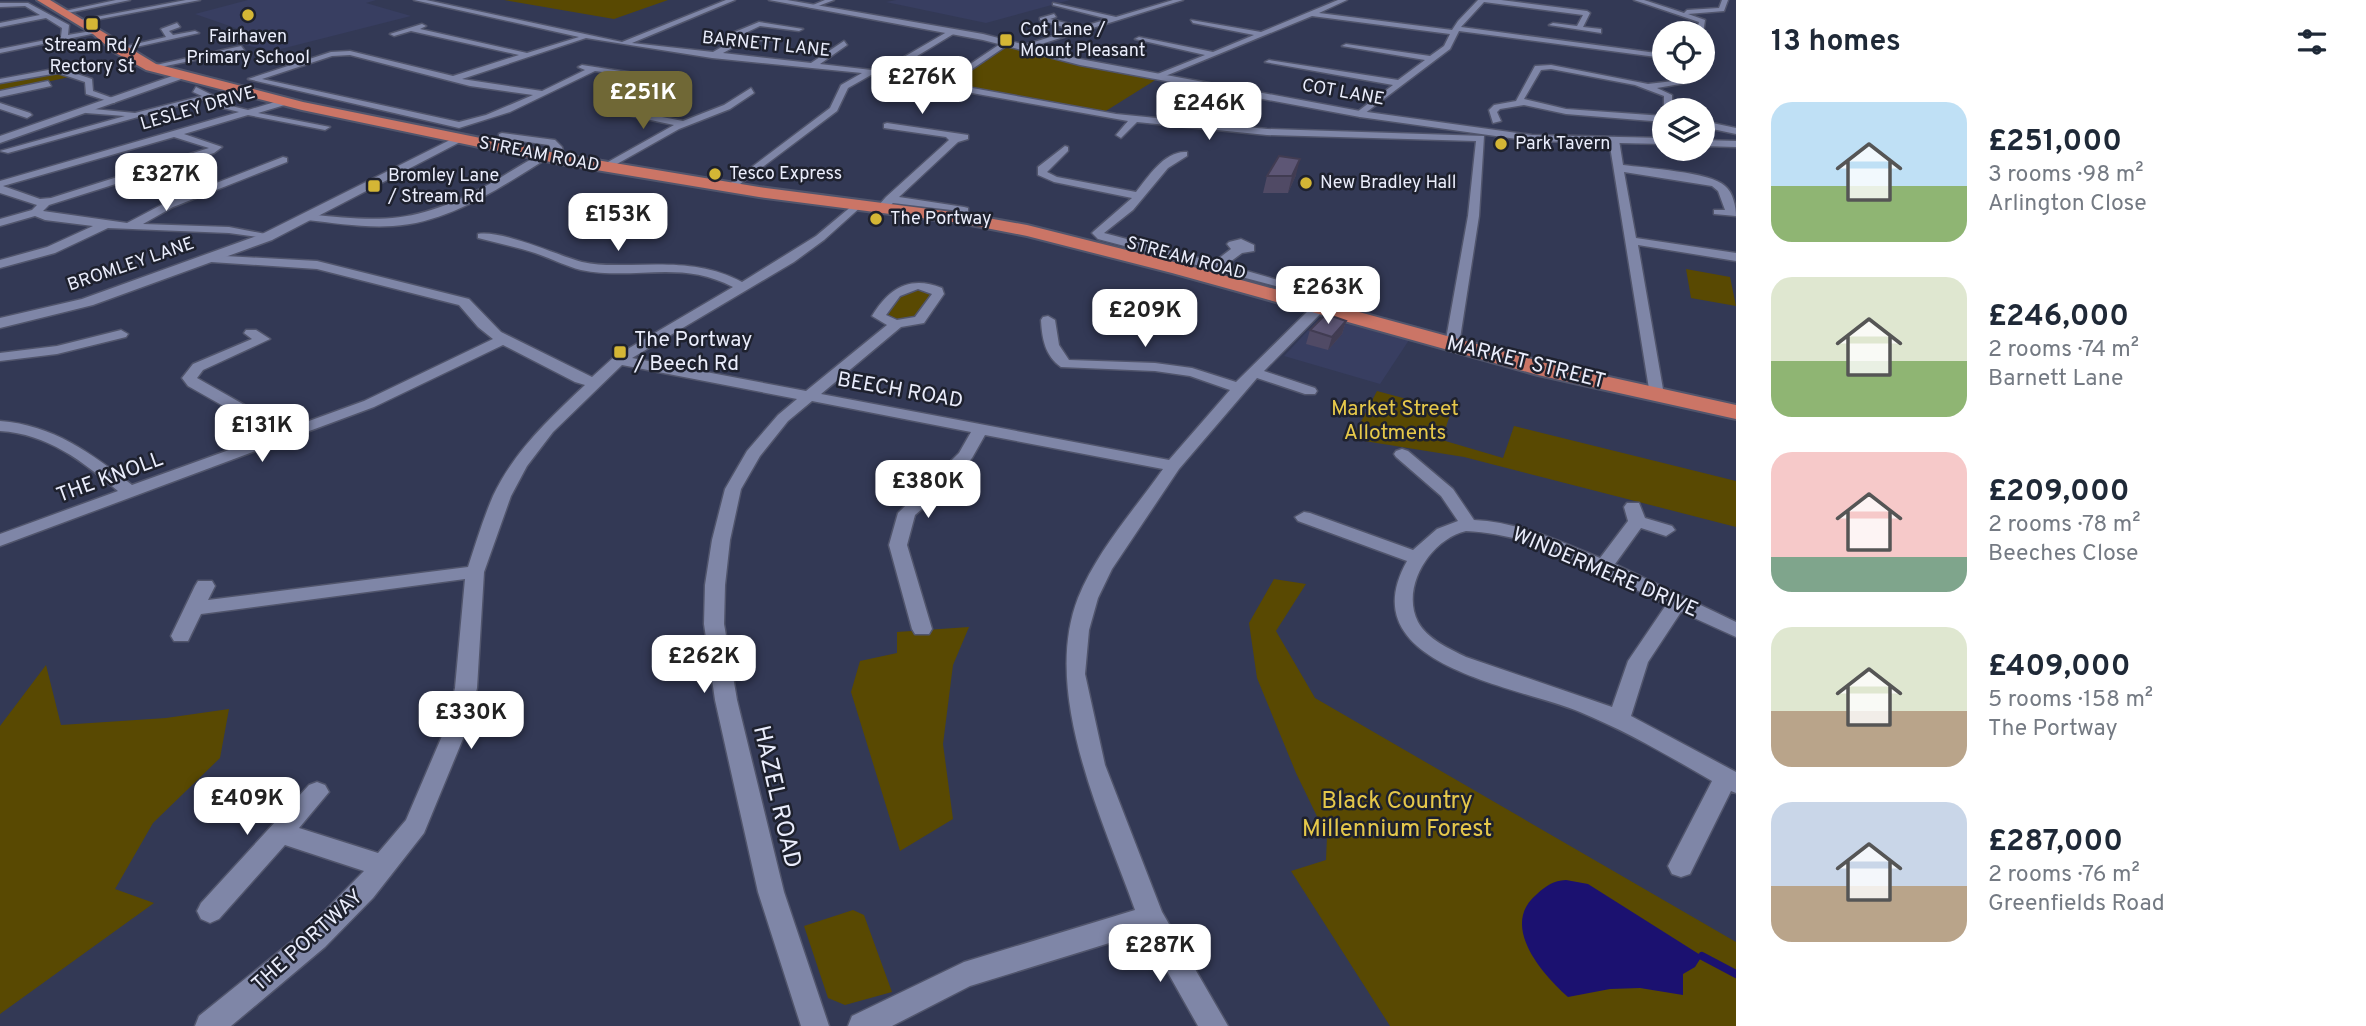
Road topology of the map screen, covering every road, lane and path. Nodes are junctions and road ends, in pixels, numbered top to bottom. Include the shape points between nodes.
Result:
1 (43, 0) edge
2 (127, 0) edge
3 (197, 0) edge
4 (417, 0) edge
5 (733, 0) edge
6 (773, 0) edge
7 (831, 0) edge
8 (1178, 0) edge
9 (1344, 0) edge
10 (1483, 0) edge
11 (1637, 0) edge
12 (1725, 0) edge
13 (18, 2) edge
14 (1055, 4) dead end
15 (0, 5) edge
16 (811, 7) junction
17 (63, 12) junction
18 (1676, 12) junction
19 (1312, 13) junction
20 (47, 16) junction
21 (1054, 16) dead end
22 (1118, 19) junction
23 (79, 21) junction
24 (762, 21) dead end
25 (1193, 21) dead end
26 (1703, 21) edge
27 (432, 24) dead end
28 (0, 25) edge
29 (753, 25) junction
30 (1553, 25) dead end
31 (177, 26) dead end
32 (1579, 28) junction
33 (165, 29) junction
34 (411, 29) junction
35 (799, 29) dead end
36 (1082, 29) junction
37 (1456, 30) junction
38 (152, 31) dead end
39 (953, 31) junction
40 (1598, 31) dead end
41 (97, 32) junction
42 (200, 33) dead end
43 (394, 34) dead end
44 (1262, 34) junction
45 (68, 37) junction
46 (172, 37) junction
47 (584, 37) junction
48 (731, 38) junction
49 (778, 39) dead end
50 (1139, 39) dead end
51 (1006, 42) junction
52 (854, 43) dead end
53 (336, 44) dead end
54 (623, 44) junction
55 (356, 45) dead end
56 (1346, 46) dead end
57 (200, 47) dead end
58 (1022, 47) junction
59 (118, 49) junction
60 (235, 50) dead end
61 (343, 50) junction
62 (0, 51) edge
63 (1213, 54) junction
64 (1652, 54) edge
65 (527, 55) junction
66 (712, 56) junction
67 (196, 57) junction
68 (1433, 58) junction
69 (1269, 62) dead end
70 (813, 65) junction
71 (150, 67) junction
72 (581, 67) dead end
73 (593, 69) junction
74 (870, 72) junction
75 (672, 73) dead end
76 (882, 74) junction
77 (181, 76) junction
78 (1158, 77) junction
79 (82, 78) junction
80 (662, 78) junction
81 (452, 79) junction
82 (0, 81) edge
83 (1399, 83) junction
84 (945, 84) junction
85 (1672, 84) edge
86 (648, 85) dead end
87 (1651, 86) junction
88 (732, 89) dead end
89 (196, 90) dead end
90 (540, 93) junction
91 (0, 94) edge
92 (223, 95) dead end
93 (210, 96) junction
94 (1668, 98) edge
95 (114, 100) junction
96 (285, 102) junction
97 (348, 102) junction
98 (1523, 103) junction
99 (0, 106) edge
100 (226, 106) dead end
101 (1048, 106) junction
102 (607, 108) dead end
103 (86, 110) junction
104 (321, 110) junction
105 (248, 113) junction
106 (1038, 113) dead end
107 (1360, 114) junction
108 (27, 115) dead end
109 (139, 116) junction
110 (1652, 118) edge
111 (1135, 119) junction
112 (1496, 121) dead end
113 (685, 124) junction
114 (887, 126) dead end
115 (325, 127) dead end
116 (1715, 129) edge
117 (462, 132) junction
118 (174, 134) junction
119 (1121, 135) dead end
120 (1478, 135) junction
121 (502, 136) dead end
122 (1736, 139) edge
123 (1614, 140) junction
124 (1652, 141) edge
125 (1715, 142) edge
126 (5, 149) edge
127 (1065, 153) dead end
128 (1184, 154) dead end
129 (552, 158) junction
130 (283, 160) dead end
131 (604, 167) junction
132 (1620, 168) junction
133 (0, 184) edge
134 (732, 187) junction
135 (0, 189) edge
136 (1138, 196) junction
137 (45, 202) junction
138 (886, 202) junction
139 (859, 204) junction
140 (964, 209) dead end
141 (36, 212) junction
142 (1718, 212) dead end
143 (307, 217) junction
144 (409, 221) junction
145 (0, 223) edge
146 (105, 225) junction
147 (128, 227) junction
148 (482, 236) dead end
149 (267, 237) junction
150 (413, 237) dead end
151 (1633, 240) junction
152 (503, 241) junction
153 (1097, 242) junction
154 (491, 248) dead end
155 (1238, 250) dead end
156 (1736, 257) edge
157 (211, 258) junction
158 (0, 264) edge
159 (1217, 266) junction
160 (744, 288) junction
161 (1314, 300) junction
162 (1048, 320) dead end
163 (0, 323) edge
164 (897, 324) dead end
165 (251, 333) dead end
166 (121, 334) dead end
167 (504, 339) junction
168 (1452, 345) junction
169 (0, 357) edge
170 (619, 360) junction
171 (1256, 373) junction
172 (593, 382) junction
173 (1239, 388) junction
174 (1310, 391) dead end
175 (1657, 395) junction
176 (811, 396) junction
177 (1736, 412) edge
178 (0, 426) edge
179 (982, 428) junction
180 (287, 435) junction
181 (1402, 454) dead end
182 (1173, 466) junction
183 (131, 493) junction
184 (1304, 517) dead end
185 (1468, 525) junction
186 (1666, 530) dead end
187 (0, 540) edge
188 (1416, 558) junction
189 (1603, 567) junction
190 (475, 572) junction
191 (205, 586) dead end
192 (1677, 604) junction
193 (195, 608) junction
194 (913, 622) dead end
195 (1736, 630) edge
196 (181, 636) dead end
197 (1619, 720) junction
198 (1731, 780) edge
199 (317, 792) dead end
200 (281, 833) junction
201 (383, 866) junction
202 (1681, 866) dead end
203 (209, 911) dead end
204 (1151, 918) junction
205 (209, 1026) edge
206 (815, 1026) edge
207 (862, 1026) edge
208 (1214, 1026) edge

1 - 17 highway, STREAM ROAD
2 - 17 street
3 - 23 street
4 - 47 street, BARNETT LANE
5 - 54 street
6 - 16 street, COT LANE
7 - 16 street
8 - 22 street
9 - 19 street
10 - 32 street via 1587,13
10 - 37 street
11 - 18 street
12 - 18 street via 1722,10
13 - 15 street
13 - 20 street
14 - 22 street
16 - 39 street, COT LANE
17 - 23 highway, STREAM ROAD
18 - 26 street
19 - 37 street
19 - 44 street
20 - 28 street
20 - 45 street via 66,27 64,36
21 - 36 street via 1042,19
22 - 36 street
23 - 41 highway, STREAM ROAD
24 - 29 street
25 - 44 street
27 - 34 street
29 - 35 street
29 - 48 street
30 - 32 street
31 - 33 street
32 - 40 street
33 - 38 street
33 - 46 street
34 - 43 street
34 - 65 street
36 - 58 street
37 - 64 street
37 - 68 street via 1447,47
39 - 51 street, COT LANE
39 - 76 street
41 - 45 street
41 - 59 highway, STREAM ROAD
42 - 46 street
44 - 63 street
45 - 62 street
46 - 59 street
47 - 54 street, BARNETT LANE
47 - 65 street
48 - 49 street
48 - 66 street via 731,45
50 - 63 street
51 - 58 street, COT LANE
51 - 84 street
52 - 70 street via 841,42
53 - 61 street
54 - 66 street, BARNETT LANE
55 - 61 street
56 - 68 street
57 - 67 street via 184,53
58 - 78 street, COT LANE
59 - 71 highway, STREAM ROAD
60 - 67 street
61 - 81 street
61 - 97 street, STREAM ROAD via 252,79
63 - 78 street
65 - 81 street
66 - 70 street, BARNETT LANE
67 - 71 street
68 - 83 street
69 - 83 street
70 - 74 street, BARNETT LANE
71 - 77 highway, STREAM ROAD
72 - 73 street
73 - 80 street
73 - 90 street
74 - 76 street, BARNETT LANE
74 - 134 street via 844,87 834,109
75 - 80 street
76 - 84 street, BARNETT LANE
77 - 95 street
77 - 96 highway, STREAM ROAD
78 - 107 street, COT LANE
79 - 82 street via 64,70
79 - 91 street
79 - 95 street via 89,81 89,92
80 - 86 street
81 - 90 street
83 - 107 street
84 - 101 street, BARNETT LANE
85 - 87 street
87 - 94 street
87 - 98 street via 1544,66 1519,97
88 - 113 street via 755,91
89 - 93 street
90 - 117 street
92 - 93 street
93 - 109 street
95 - 103 street
96 - 104 highway, STREAM ROAD
96 - 105 street, LESLEY DRIVE
97 - 104 street
97 - 117 street, STREAM ROAD via 453,125
98 - 110 street
98 - 112 street via 1497,107 1492,112
99 - 108 street
100 - 105 street
101 - 106 street
101 - 111 street, BARNETT LANE
102 - 113 street
103 - 109 street
103 - 126 street
104 - 117 highway, STREAM ROAD
105 - 115 street
105 - 118 street, LESLEY DRIVE
107 - 120 street, COT LANE
109 - 126 street
111 - 119 street
111 - 120 street, BARNETT LANE via 1267,132
113 - 131 street
114 - 138 street via 954,137
116 - 122 street
117 - 129 highway, STREAM ROAD
117 - 143 street, BROMLEY LANE
118 - 133 street, LESLEY DRIVE
118 - 137 street via 217,147
120 - 123 street, COT LANE
120 - 168 street via 1480,172
121 - 129 street via 552,142 557,147
122 - 125 street
123 - 124 street, COT LANE
123 - 132 street
127 - 136 street via 1042,169 1046,176
128 - 136 street via 1161,165
129 - 131 highway, STREAM ROAD
129 - 144 street
130 - 147 street via 169,205
131 - 134 highway, STREAM ROAD
132 - 142 street via 1717,185 1732,214
132 - 151 street
134 - 139 highway, STREAM ROAD
135 - 137 street
136 - 153 street
137 - 141 street
138 - 139 highway, STREAM ROAD
138 - 140 street
138 - 153 highway, STREAM ROAD
139 - 160 street, THE PORTWAY via 820,238
141 - 145 street
141 - 146 street
143 - 144 street
143 - 149 street, BROMLEY LANE
144 - 150 street
146 - 147 street
146 - 158 street via 51,250
147 - 149 street via 229,230
148 - 152 street
149 - 157 street, BROMLEY LANE
151 - 156 street
151 - 175 street
152 - 154 street
152 - 160 street via 581,266 604,270 682,267 717,274
153 - 159 street, STREAM ROAD
153 - 161 highway, STREAM ROAD
155 - 159 street
157 - 163 street, BROMLEY LANE via 87,302
157 - 167 street via 317,265 464,302 484,326
159 - 161 street, STREAM ROAD
160 - 170 street, THE PORTWAY
161 - 168 highway, MARKET STREET
161 - 171 street
162 - 173 street via 1056,355 1066,363 1192,372
164 - 176 street, HAZEL ROAD
165 - 180 street via 263,339 198,367 189,378
166 - 169 street via 98,346
167 - 172 street
167 - 180 street, THE KNOLL via 369,404
168 - 175 highway, MARKET STREET
170 - 172 street, THE PORTWAY
170 - 176 street, BEECH ROAD
171 - 173 street
171 - 174 street
172 - 190 street, THE PORTWAY via 519,465 502,496
173 - 182 street
175 - 177 highway, MARKET STREET
176 - 179 street, BEECH ROAD
176 - 206 street, HAZEL ROAD via 783,418 753,454 733,489 715,585 714,624 726,700 771,892
178 - 183 street via 60,440
179 - 182 street, BEECH ROAD
179 - 194 street via 966,455 907,513 898,545
180 - 183 street, THE KNOLL
181 - 185 street via 1451,494
182 - 204 street via 1103,568 1088,598 1075,674 1094,765
183 - 187 street, THE KNOLL
184 - 188 street via 1320,532
185 - 188 street, WINDERMERE DRIVE via 1435,537
185 - 189 street, WINDERMERE DRIVE via 1508,530
186 - 189 street via 1635,514
188 - 197 street, WINDERMERE DRIVE via 1403,613 1421,639 1473,669 1542,689
189 - 192 street, WINDERMERE DRIVE
190 - 193 street
190 - 201 street, THE PORTWAY via 466,688 456,729 415,826
191 - 193 street
192 - 195 street, WINDERMERE DRIVE
192 - 197 street via 1638,661
193 - 196 street
197 - 198 street, WINDERMERE DRIVE
198 - 202 street
199 - 200 street
200 - 201 street
200 - 203 street
201 - 205 street, THE PORTWAY via 316,938
204 - 207 street via 964,975
204 - 208 street

